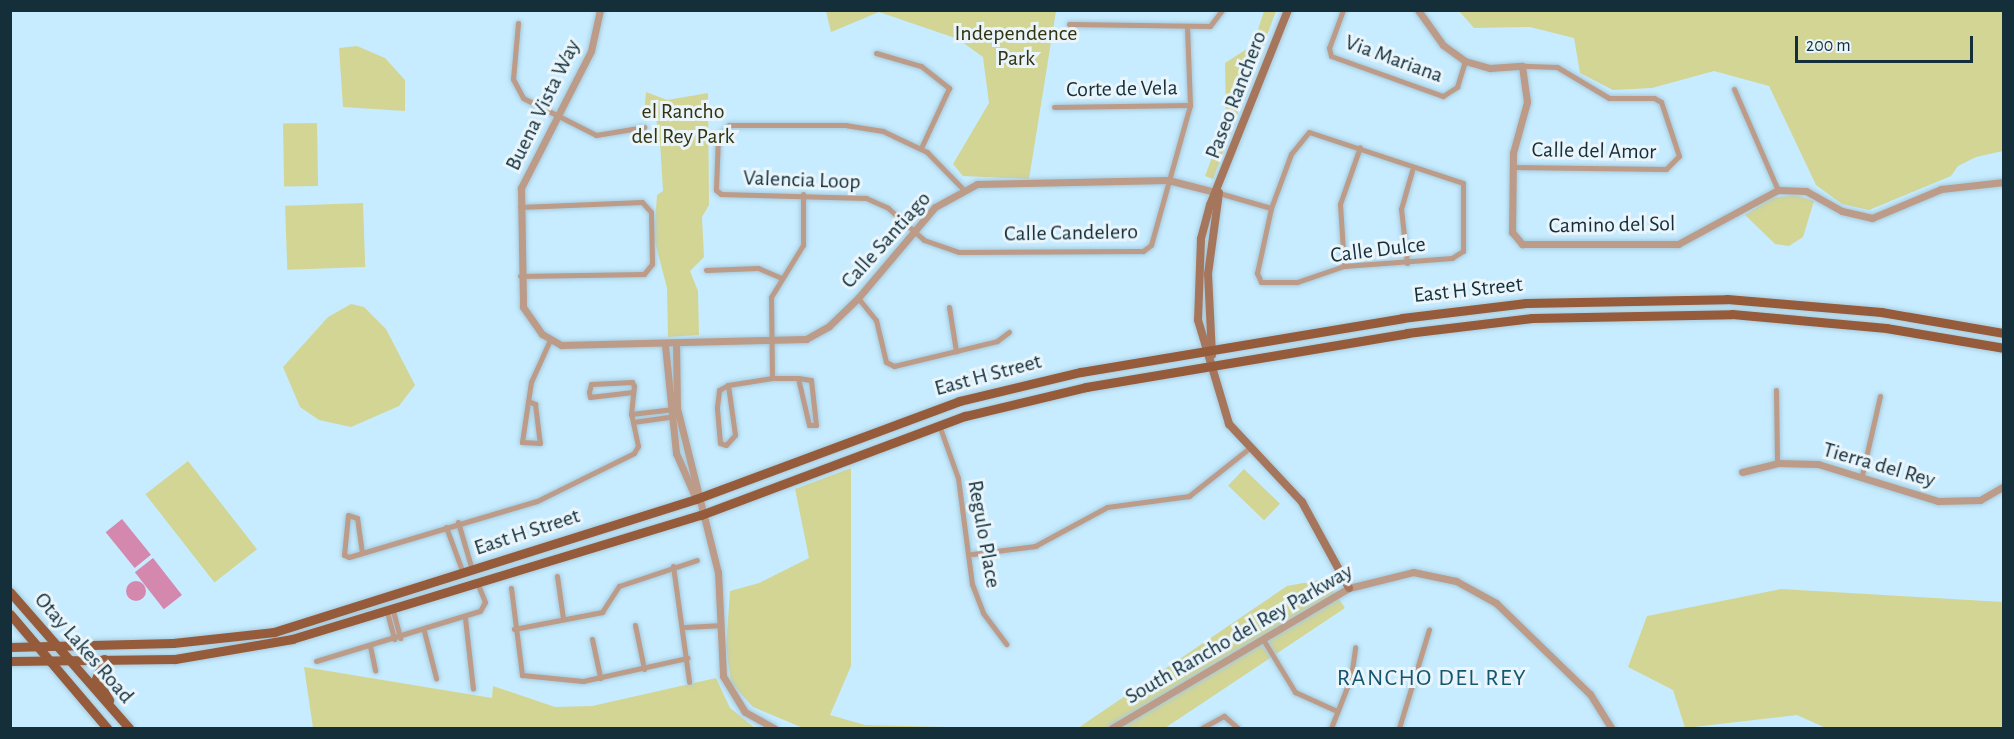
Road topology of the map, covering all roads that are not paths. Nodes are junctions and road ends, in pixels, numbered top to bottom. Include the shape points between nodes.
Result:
1 (600, 10) edge
2 (1222, 10) edge
3 (1288, 10) edge
4 (1343, 10) edge
5 (1418, 10) edge
6 (518, 23) dead end
7 (1069, 24) dead end
8 (1187, 26) junction
9 (876, 53) dead end
10 (1465, 61) junction
11 (1522, 66) junction
12 (1734, 89) dead end
13 (1190, 105) junction
14 (1054, 107) dead end
15 (555, 118) junction
16 (644, 126) dead end
17 (1360, 147) junction
18 (921, 148) junction
19 (1512, 167) junction
20 (1413, 171) junction
21 (1168, 180) junction
22 (2004, 182) edge
23 (962, 188) junction
24 (1778, 190) junction
25 (1218, 193) junction
26 (803, 194) junction
27 (519, 207) junction
28 (1271, 208) junction
29 (914, 233) junction
30 (1407, 262) junction
31 (1344, 266) junction
32 (706, 270) dead end
33 (520, 276) junction
34 (781, 278) junction
35 (858, 298) junction
36 (949, 307) dead end
37 (1009, 332) dead end
38 (2004, 333) edge
39 (550, 340) junction
40 (770, 342) junction
41 (676, 344) junction
42 (665, 345) junction
43 (2004, 348) edge
44 (1208, 350) junction
45 (956, 351) junction
46 (1210, 367) junction
47 (772, 378) junction
48 (798, 378) junction
49 (728, 385) junction
50 (1776, 390) dead end
51 (633, 392) junction
52 (1880, 396) dead end
53 (528, 402) junction
54 (678, 412) junction
55 (670, 413) junction
56 (631, 414) junction
57 (633, 422) junction
58 (939, 425) junction
59 (1248, 450) junction
60 (1777, 463) junction
61 (1742, 472) dead end
62 (1862, 475) junction
63 (2004, 486) edge
64 (696, 499) junction
65 (701, 515) junction
66 (458, 522) junction
67 (446, 527) junction
68 (362, 553) junction
69 (972, 554) junction
70 (697, 560) dead end
71 (674, 566) junction
72 (467, 572) junction
73 (557, 576) dead end
74 (478, 585) junction
75 (511, 588) dead end
76 (1349, 588) junction
77 (10, 592) edge
78 (390, 611) junction
79 (10, 614) edge
80 (465, 618) junction
81 (563, 618) junction
82 (635, 625) dead end
83 (719, 626) junction
84 (685, 627) junction
85 (514, 629) junction
86 (1428, 629) dead end
87 (424, 631) junction
88 (397, 638) junction
89 (592, 639) dead end
90 (1264, 641) junction
91 (1006, 644) dead end
92 (36, 646) junction
93 (55, 646) junction
94 (370, 646) junction
95 (10, 647) edge
96 (1355, 647) dead end
97 (687, 658) junction
98 (67, 659) junction
99 (104, 659) junction
100 (48, 660) junction
101 (10, 661) edge
102 (316, 661) dead end
103 (644, 669) junction
104 (375, 670) dead end
105 (436, 678) dead end
106 (600, 678) junction
107 (688, 682) dead end
108 (473, 689) dead end
109 (113, 710) junction
110 (1337, 711) junction
111 (107, 729) edge
112 (129, 729) edge
113 (774, 729) edge
114 (1112, 729) edge
115 (1202, 729) edge
116 (1238, 729) edge
117 (1331, 729) edge
118 (1399, 729) edge
119 (1611, 729) edge

1 - 15 street, Buena Vista Way via 591,51
2 - 8 street via 1215,24
3 - 25 main road, Paseo Ranchero
4 - 10 street, Via Mariana via 1329,48 1332,56 1443,96 1457,87
5 - 10 street via 1443,45
6 - 15 street via 514,85 526,101
7 - 8 street
8 - 13 street, Calle Candelero
9 - 18 street via 921,66 949,88
10 - 11 street via 1490,68
11 - 19 street via 1527,102
11 - 19 street, Calle del Amor via 1557,67 1609,98 1654,98 1661,102 1679,156 1674,166 1617,171
12 - 24 street
13 - 14 street, Corte de Vela
13 - 21 street, Calle Candelero
15 - 16 street via 596,135
15 - 27 street, Buena Vista Way via 527,170
17 - 20 street
17 - 28 street via 1303,134
17 - 31 street via 1340,204
18 - 23 street, Valencia Loop
18 - 26 street, Valencia Loop via 883,131 846,125 729,125 720,131 716,190 721,194
19 - 24 street, Camino del Sol via 1512,232 1518,242 1678,244
20 - 30 street via 1401,209
20 - 30 street, Calle Dulce via 1460,181 1465,205 1463,251 1452,258
21 - 23 street, Calle Santiago via 993,182
21 - 25 street, Calle Santiago
21 - 29 street, Calle Candelero via 1151,245 1143,251 959,252
22 - 24 street via 1941,189 1872,218 1842,211 1806,191
23 - 29 street, Calle Santiago via 935,207
25 - 28 street, Calle Santiago
25 - 44 main road, Paseo Ranchero via 1208,274
26 - 29 street, Valencia Loop via 874,200
26 - 34 street via 803,245
27 - 33 street, Buena Vista Way
27 - 33 street via 642,202 651,212 652,264 644,274
28 - 31 street, Calle Dulce via 1257,273 1260,282 1297,282
29 - 35 street, Calle Santiago
30 - 31 street, Calle Dulce
32 - 34 street via 758,268
33 - 39 street, Buena Vista Way via 522,307
34 - 40 street via 769,307
35 - 40 street, Calle Santiago via 813,336
35 - 45 street via 876,320 888,363
36 - 45 street
37 - 45 street via 998,341
38 - 44 main road, East H Street via 1801,304 1625,298 1471,308
39 - 42 street via 573,347
39 - 53 street via 534,374
40 - 41 street, Calle Santiago
40 - 47 street
41 - 42 street
41 - 54 street
42 - 55 street
43 - 46 main road, East H Street via 1806,319 1631,314 1476,324
44 - 46 main road, Paseo Ranchero
44 - 64 main road, East H Street via 959,400
46 - 58 main road, East H Street via 1033,398
46 - 59 main road, Paseo Ranchero via 1218,402
47 - 48 street
47 - 49 street
48 - 48 street via 811,427 818,423 814,383
49 - 49 street via 717,396 720,443 729,444 735,435
50 - 60 street
51 - 51 street via 632,382 591,384 590,397
51 - 56 street
52 - 62 street
53 - 53 street via 535,404 540,443 522,442
54 - 55 street
54 - 64 street
55 - 56 street
55 - 57 street
55 - 64 street via 686,487
56 - 57 street
57 - 66 street via 638,446 634,453 537,501
58 - 65 main road, East H Street
58 - 69 street, Regulo Place via 958,478 966,545
59 - 69 street via 1190,496 1107,507 1035,546
59 - 76 main road, Paseo Ranchero via 1302,502
60 - 61 street, Tierra del Rey
60 - 62 street, Tierra del Rey via 1818,464
62 - 63 street, Tierra del Rey via 1938,501 1980,500
64 - 65 street
64 - 72 main road, East H Street
65 - 74 main road, East H Street
65 - 83 street via 718,572
66 - 67 street
66 - 72 street
67 - 68 street
67 - 72 street
68 - 68 street via 344,555 348,515 357,518
69 - 91 street, Regulo Place via 972,584 983,613
70 - 71 street
71 - 81 street via 619,586 602,612
71 - 84 street
72 - 93 main road, East H Street via 274,632 173,643
73 - 81 street
74 - 78 main road, East H Street
74 - 80 street via 483,608
75 - 85 street
76 - 90 street, South Rancho del Rey Parkway
76 - 119 street, South Rancho del Rey Parkway via 1413,572 1475,588 1574,677
77 - 93 main road, Otay Lakes Road
78 - 88 street
78 - 99 main road, East H Street via 211,656
79 - 92 main road, Otay Lakes Road
80 - 87 street
80 - 108 street
81 - 85 street
82 - 103 street
83 - 84 street
83 - 113 street via 720,659 729,691 745,712
84 - 97 street
85 - 106 street via 522,675 546,681
86 - 118 street
87 - 88 street
87 - 105 street
88 - 94 street
89 - 106 street
90 - 110 street via 1295,692
90 - 114 street, South Rancho del Rey Parkway
92 - 93 main road, East H Street
92 - 95 main road, East H Street
92 - 100 main road, Otay Lakes Road
93 - 98 main road, Otay Lakes Road
94 - 102 street
94 - 104 street
96 - 110 street
97 - 103 street
97 - 107 street
98 - 99 main road, East H Street
98 - 100 main road, East H Street
98 - 109 main road, Otay Lakes Road
99 - 109 main road via 96,679
100 - 101 main road, East H Street
100 - 111 main road, Otay Lakes Road
103 - 106 street
109 - 112 main road, Otay Lakes Road
110 - 117 street
115 - 116 street via 1224,716

